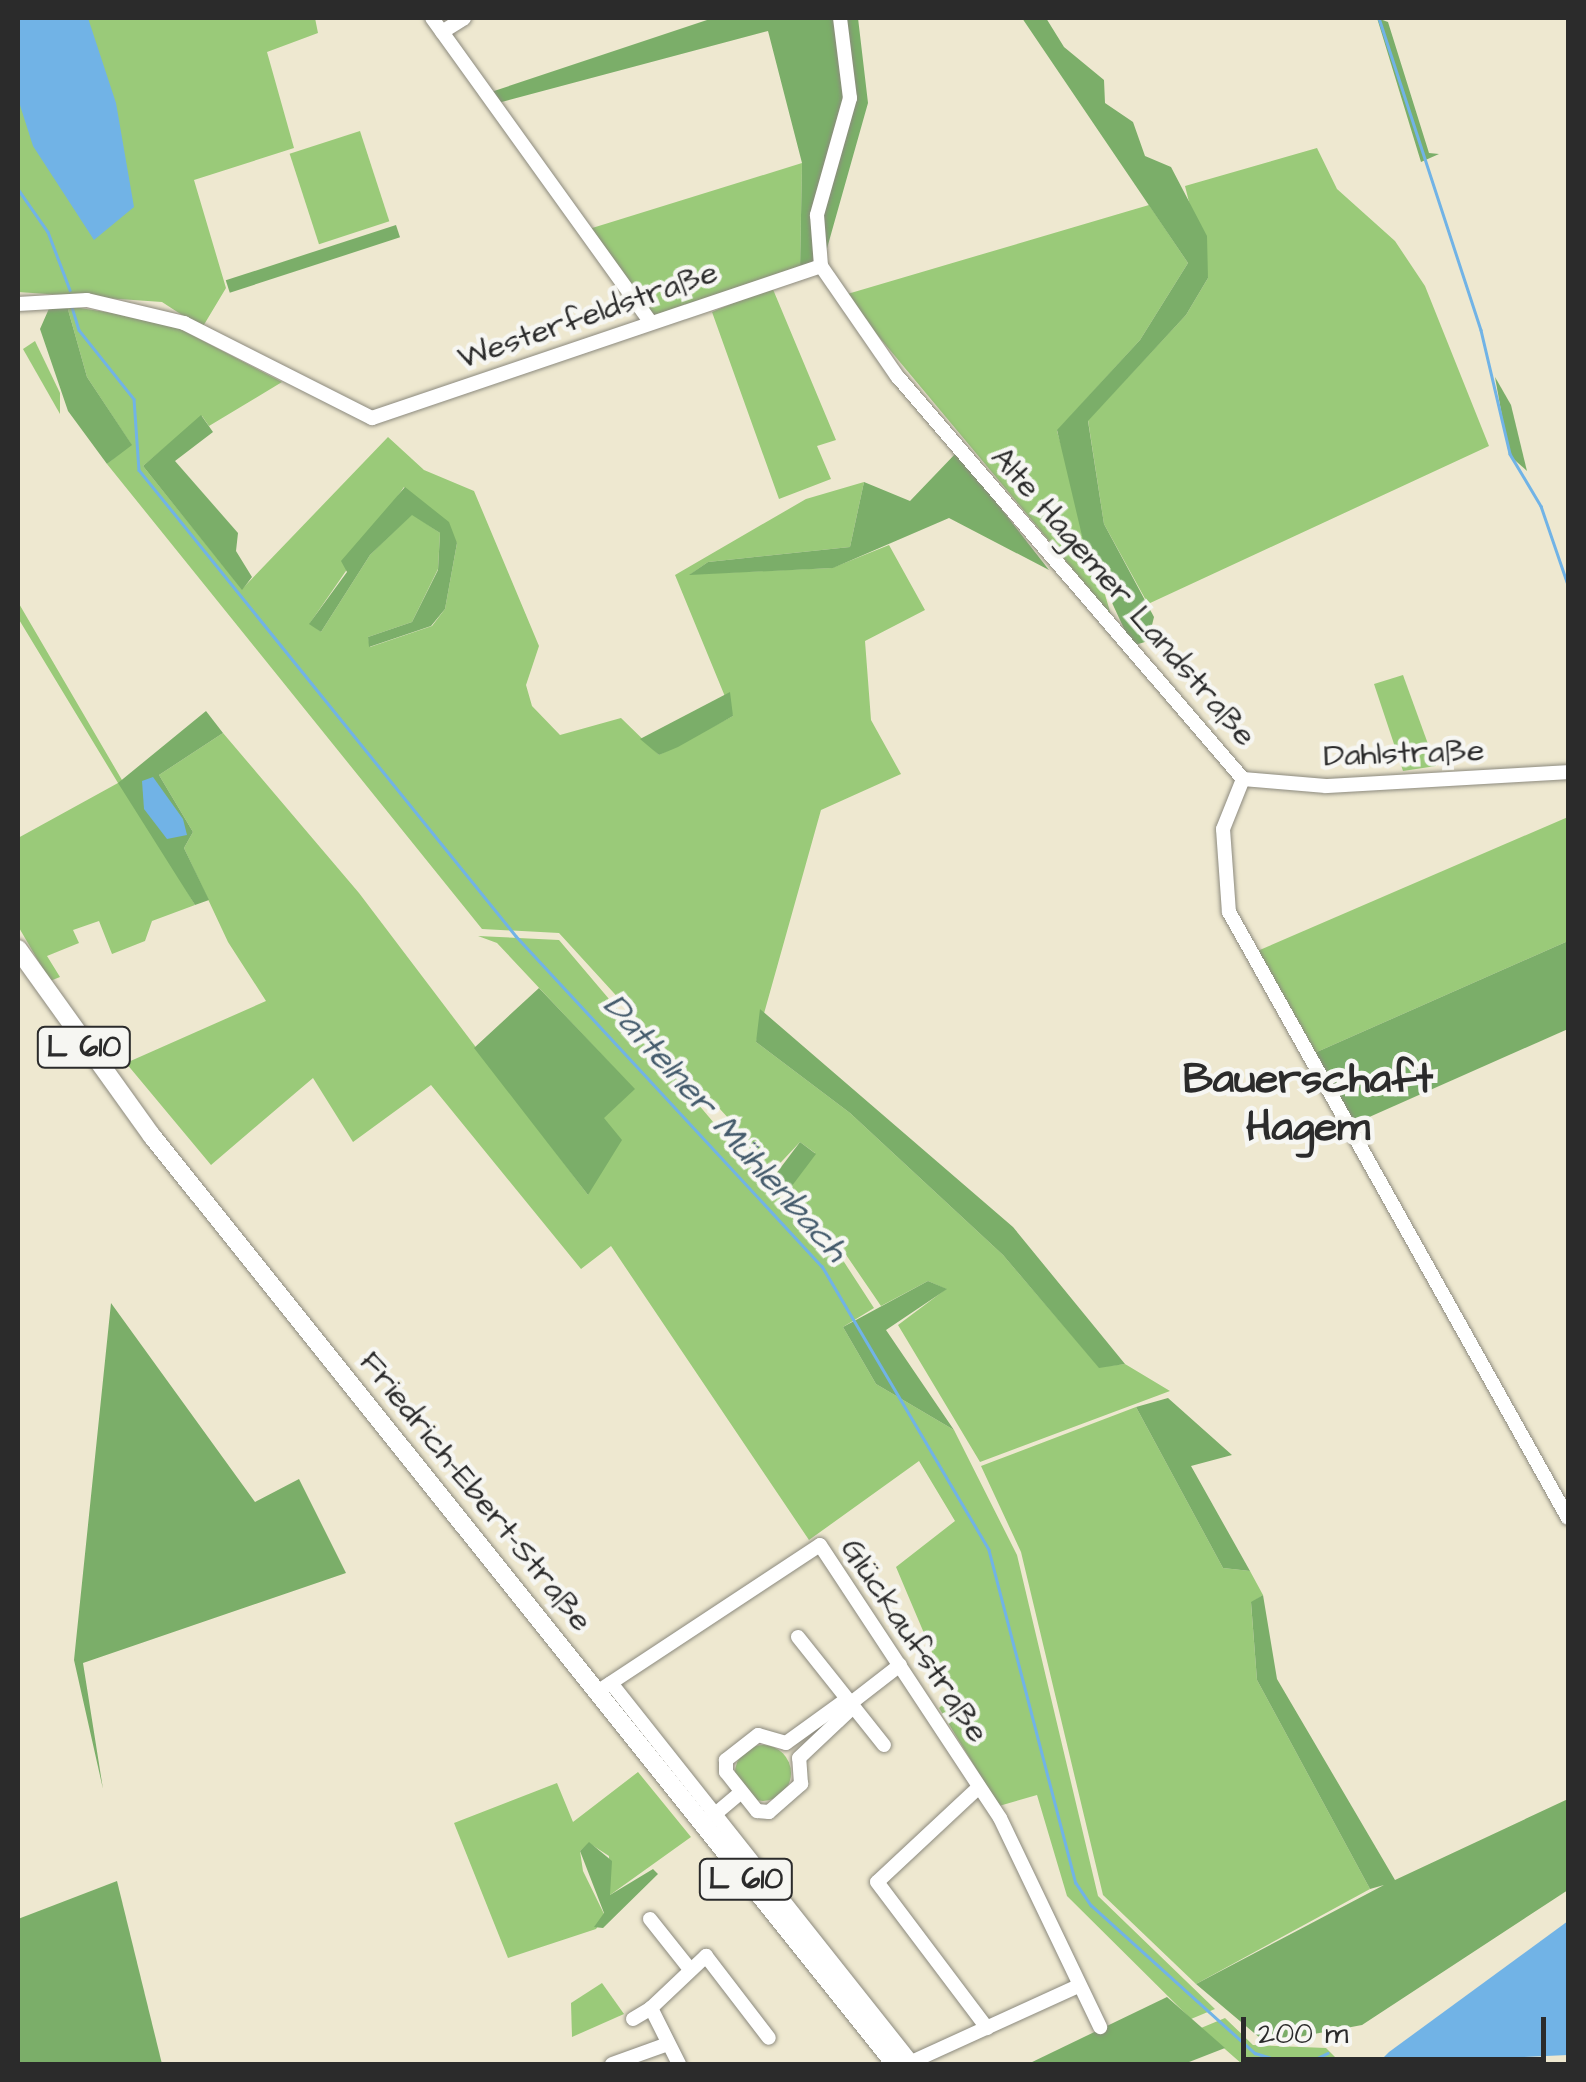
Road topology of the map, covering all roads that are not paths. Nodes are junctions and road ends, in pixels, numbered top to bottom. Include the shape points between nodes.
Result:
1 (432, 18) edge
2 (464, 18) edge
3 (840, 18) edge
4 (442, 32) junction
5 (820, 266) junction
6 (18, 304) edge
7 (650, 322) junction
8 (1568, 772) edge
9 (1243, 779) junction
10 (18, 949) edge
11 (1568, 1518) edge
12 (798, 1637) dead end
13 (900, 1665) junction
14 (604, 1688) junction
15 (850, 1703) junction
16 (884, 1745) dead end
17 (979, 1787) junction
18 (741, 1792) junction
19 (714, 1815) junction
20 (650, 1919) dead end
21 (689, 1968) junction
22 (1074, 1988) junction
23 (652, 2006) junction
24 (633, 2019) dead end
25 (1100, 2027) dead end
26 (987, 2028) junction
27 (769, 2038) dead end
28 (665, 2045) junction
29 (612, 2064) edge
30 (679, 2064) edge
31 (904, 2064) edge

1 - 4 street
2 - 4 street
3 - 5 street via 850,98 817,215
4 - 7 street
5 - 7 street, Westerfeldstraße
5 - 9 street, Alte Hagemer Landstraße via 897,376
6 - 7 street, Westerfeldstraße via 76,298 184,323 372,418
8 - 9 street, Dahlstraße via 1326,786
9 - 11 street, Alte Hagemer Landstraße via 1223,828 1229,912
10 - 14 main road, Friedrich-Ebert-Straße / L 610 via 122,1098
12 - 15 street
13 - 14 street, Glückaufstraße via 829,1554 813,1546
13 - 15 street
13 - 17 street, Glückaufstraße
14 - 19 street, Friedrich-Ebert-Straße
14 - 31 main road, Friedrich-Ebert-Straße / L 610
15 - 16 street
15 - 18 street via 797,1760 801,1784 769,1812
15 - 18 street via 786,1743 761,1734 726,1760
17 - 22 street, Glückaufstraße via 1025,1864
17 - 26 street via 877,1882
18 - 19 street
19 - 31 street, Friedrich-Ebert-Straße
20 - 21 street
21 - 23 street
21 - 27 street via 706,1956
22 - 25 street, Glückaufstraße
22 - 26 street
23 - 24 street
23 - 28 street
26 - 31 street
28 - 29 street
28 - 30 street

